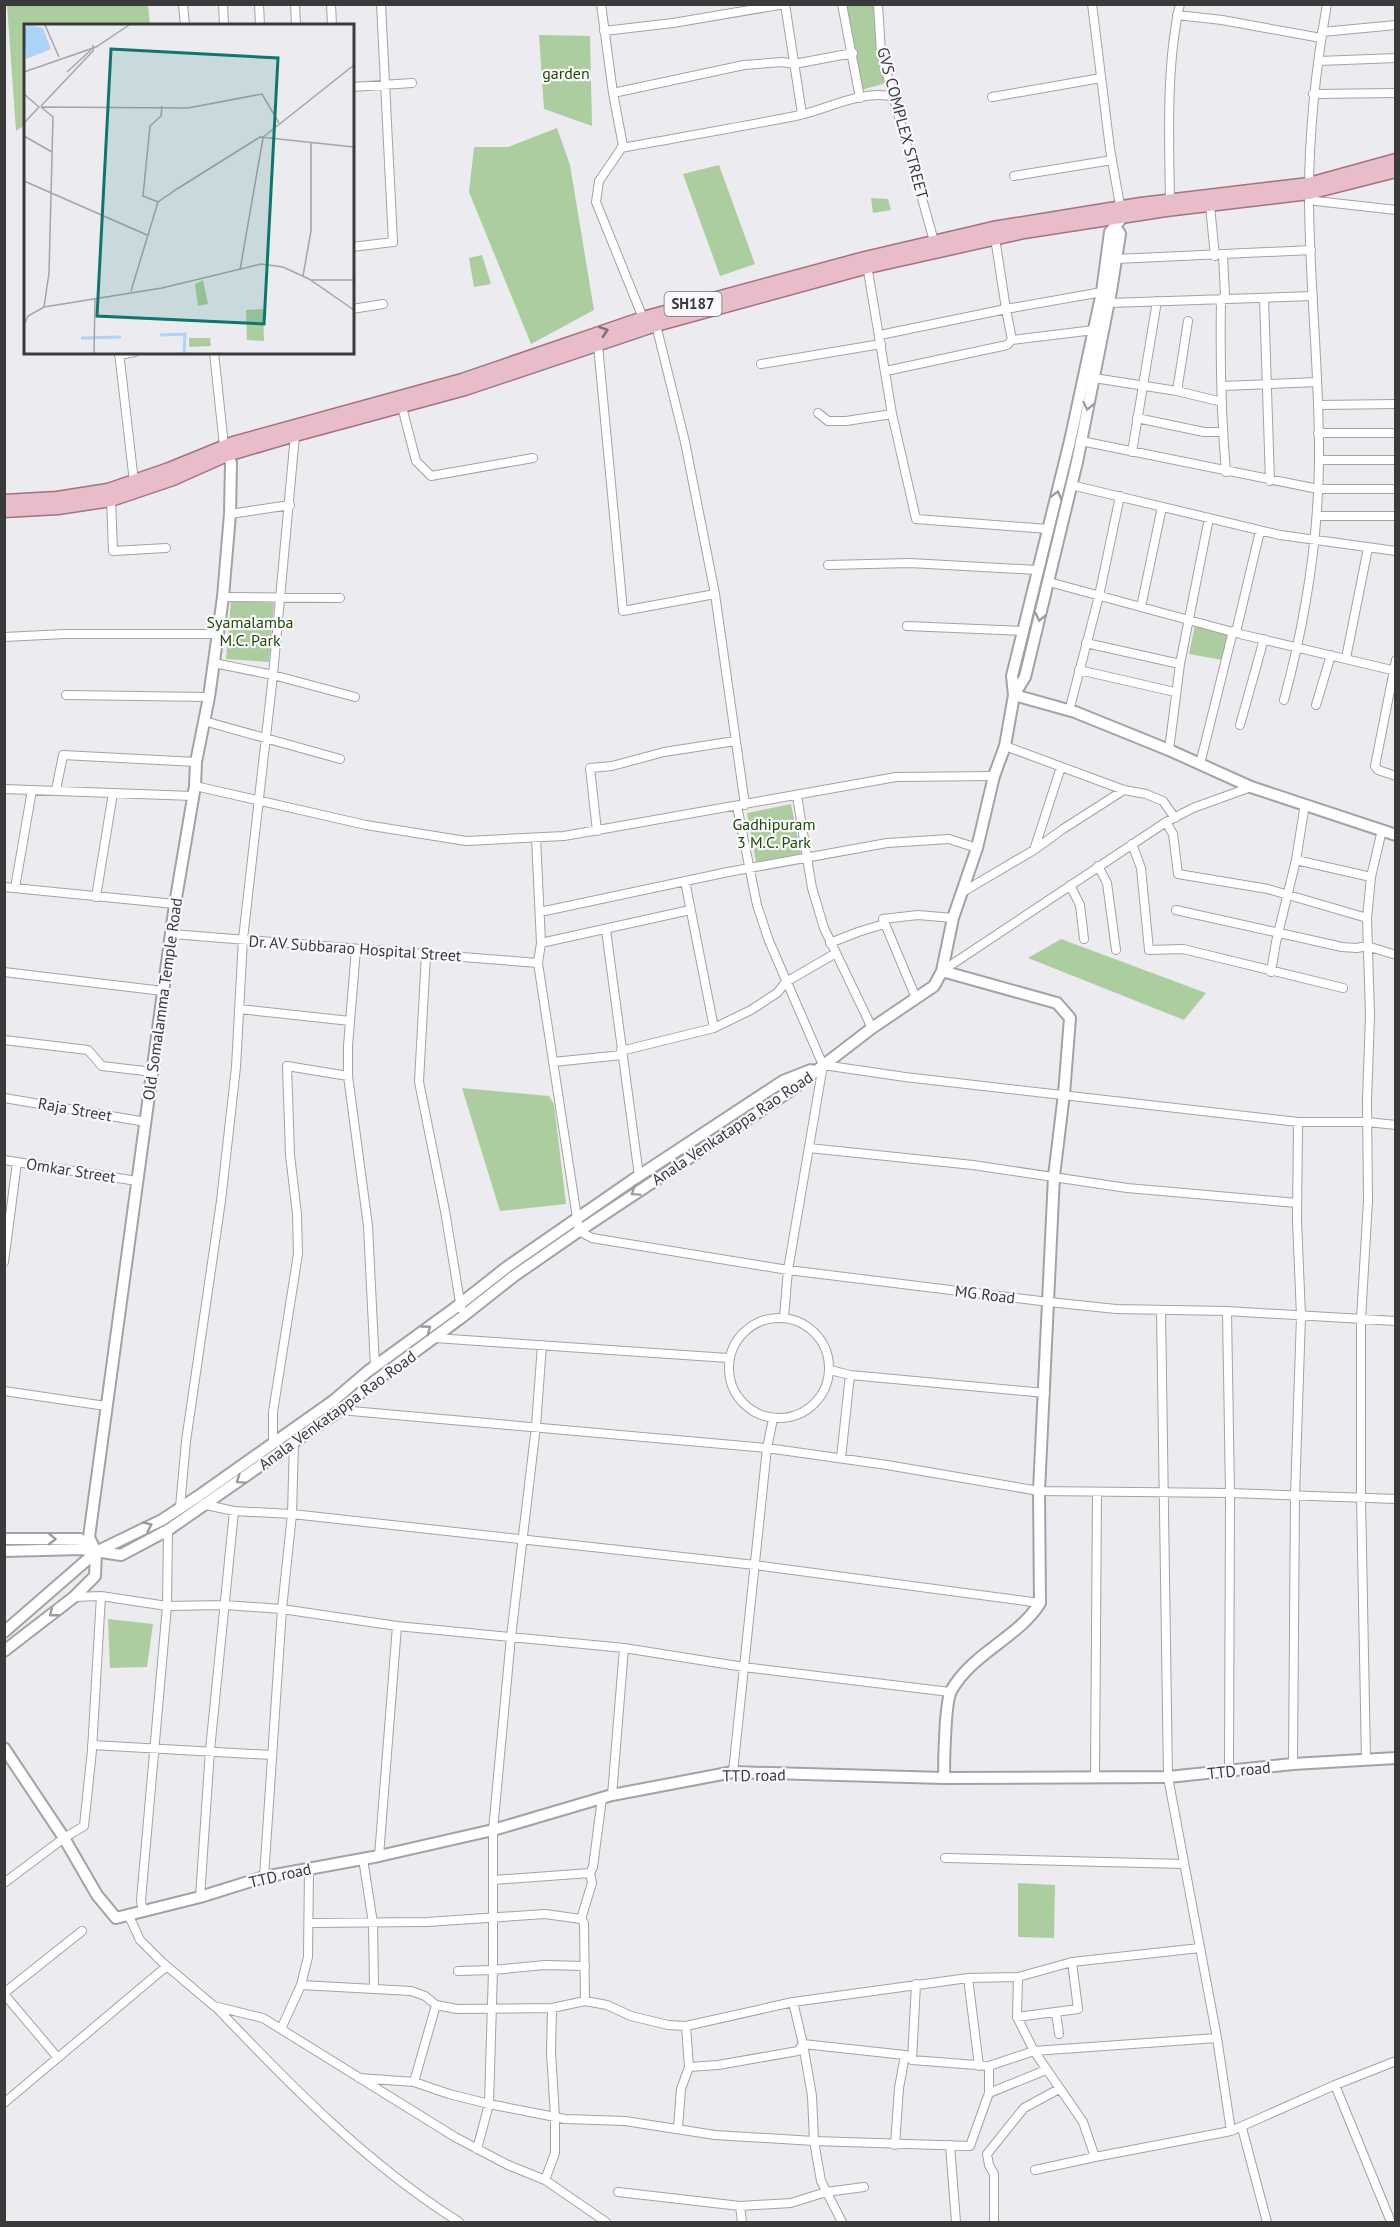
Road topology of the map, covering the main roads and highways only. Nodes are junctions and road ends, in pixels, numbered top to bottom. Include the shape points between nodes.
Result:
1 (1395, 160) edge
2 (1395, 171) edge
3 (1309, 189) junction
4 (1119, 217) junction
5 (866, 263) junction
6 (226, 451) junction
7 (4, 501) edge
8 (4, 512) edge

1 - 3 main road, SH187
2 - 3 main road, SH187
3 - 4 main road, SH187
3 - 4 main road, SH187 via 1170,200
4 - 5 main road, SH187
4 - 5 main road, SH187 via 993,228 934,241
5 - 6 main road, SH187 via 656,325 514,374 402,407
6 -> 5 main road, SH187 via 292,425 462,380 643,318
6 - 7 main road, SH187 via 108,490
6 - 8 main road, SH187 via 173,479 111,500

